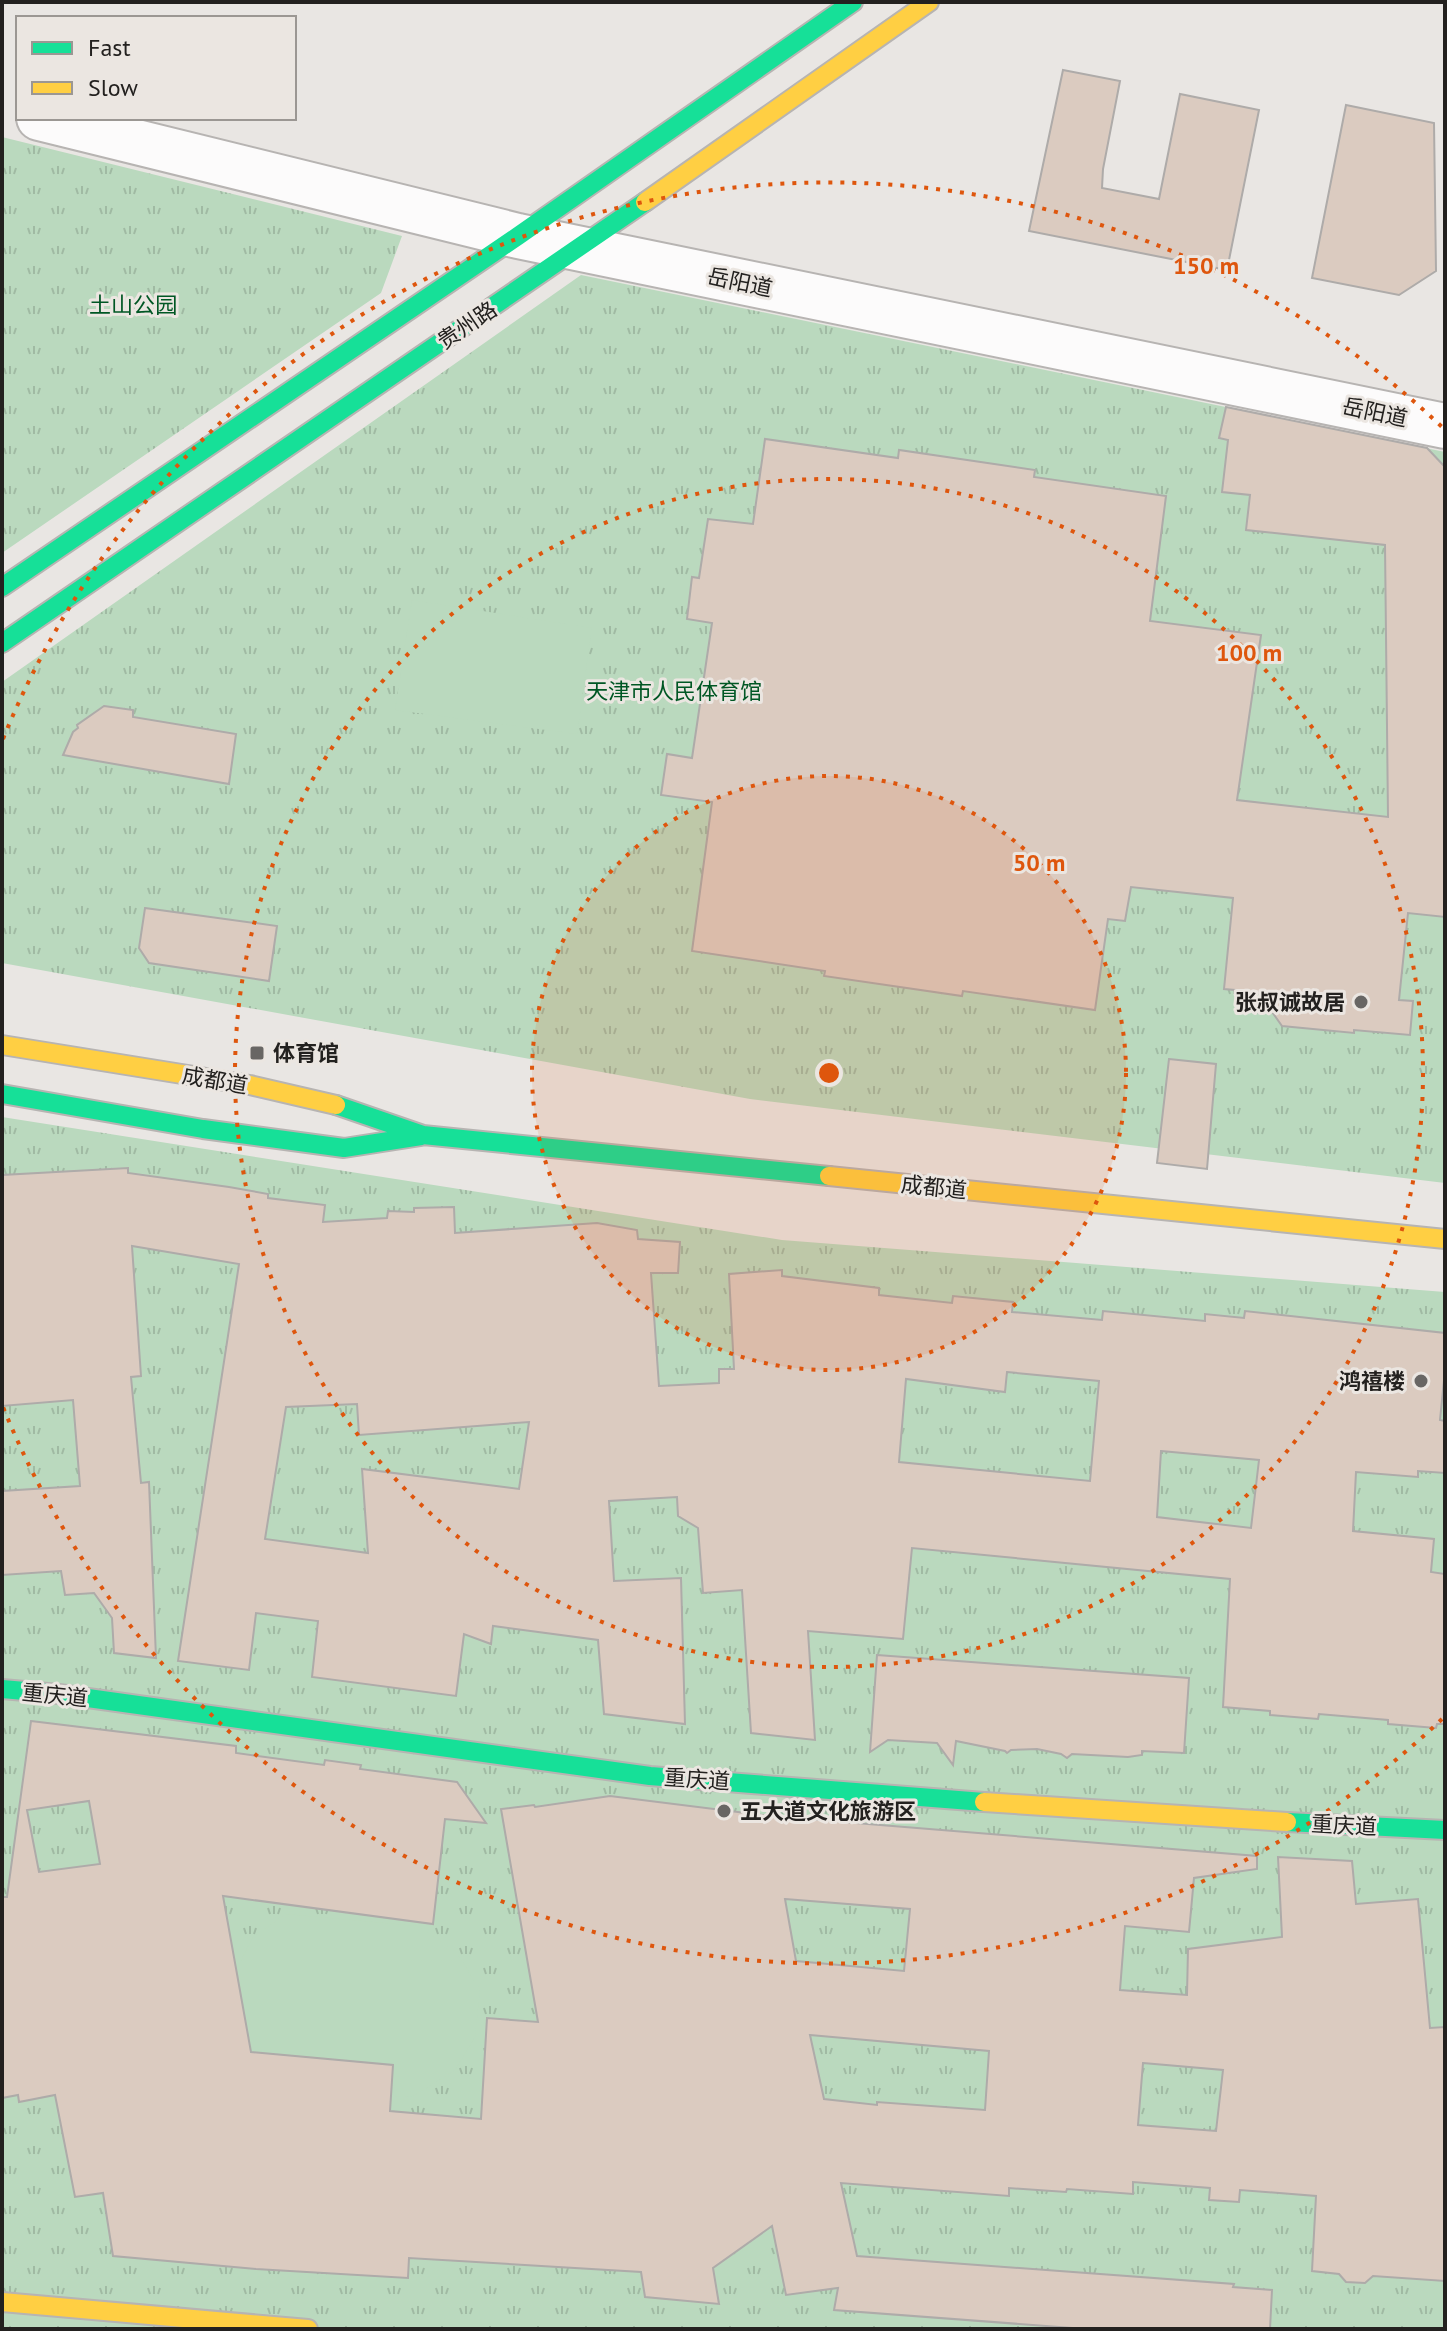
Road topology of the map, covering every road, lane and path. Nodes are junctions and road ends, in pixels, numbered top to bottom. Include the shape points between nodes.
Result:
1 (853, 2) edge
2 (929, 2) edge
3 (47, 120) edge
4 (518, 236) junction
5 (579, 249) junction
6 (1445, 426) edge
7 (2, 587) edge
8 (2, 643) edge
9 (2, 1045) edge
10 (2, 1094) edge
11 (423, 1135) junction
12 (1445, 1239) edge
13 (2, 1689) edge
14 (1445, 1830) edge
15 (2, 2302) edge
16 (308, 2329) edge

1 - 4 street, 贵州路
2 - 5 street, 贵州路
3 - 4 street, 岳阳道
4 - 5 street, 岳阳道
4 - 7 street, 贵州路
5 - 6 street, 岳阳道
5 - 8 street, 贵州路
9 - 11 street, 成都道 via 250,1085 351,1108
10 - 11 street, 成都道 via 344,1148
11 - 12 street, 成都道
13 - 14 street, 重庆道 via 650,1776 1200,1818
15 - 16 street

